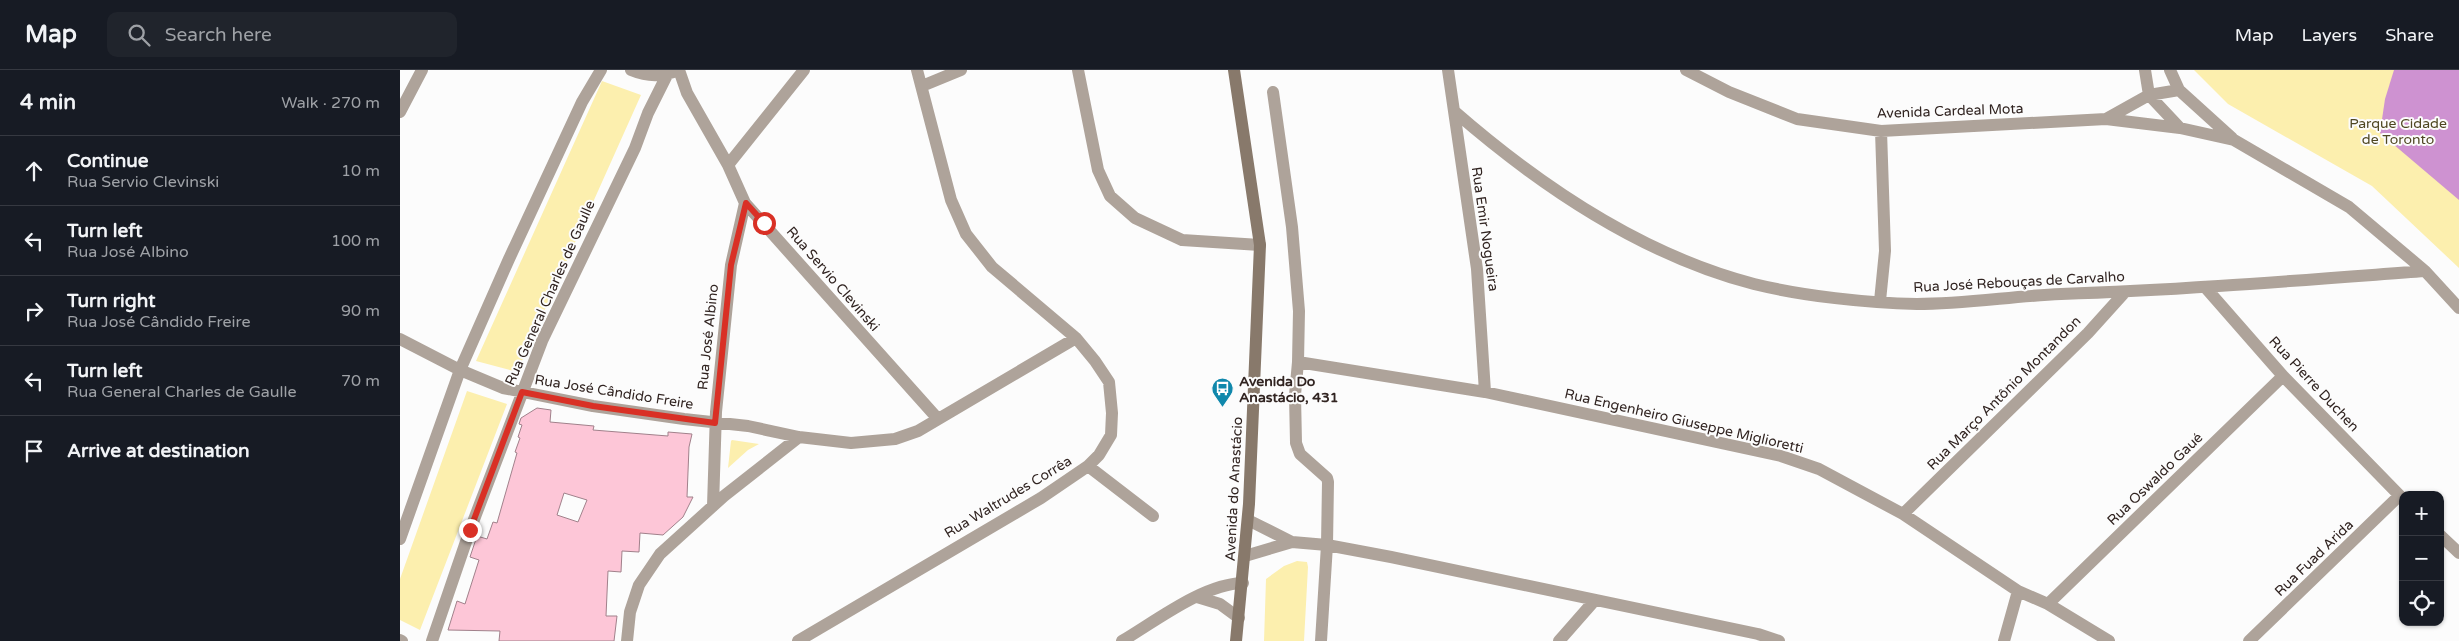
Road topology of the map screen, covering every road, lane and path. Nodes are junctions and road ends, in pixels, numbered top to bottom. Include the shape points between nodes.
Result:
1 (422, 70) edge
2 (601, 70) edge
3 (631, 70) edge
4 (679, 70) edge
5 (804, 70) edge
6 (917, 70) edge
7 (961, 70) edge
8 (1078, 70) edge
9 (1234, 70) edge
10 (1448, 70) edge
11 (1686, 70) edge
12 (2145, 70) edge
13 (2170, 70) edge
14 (667, 75) junction
15 (922, 86) junction
16 (2179, 90) junction
17 (1273, 92) dead end
18 (2149, 95) junction
19 (1454, 111) junction
20 (400, 112) edge
21 (2106, 119) junction
22 (2180, 128) junction
23 (1881, 131) junction
24 (2234, 140) junction
25 (728, 165) junction
26 (746, 203) junction
27 (1260, 245) junction
28 (2425, 271) junction
29 (2205, 287) junction
30 (2124, 292) junction
31 (1880, 301) junction
32 (2459, 308) edge
33 (1076, 338) junction
34 (400, 339) edge
35 (1298, 362) junction
36 (460, 370) junction
37 (2283, 376) junction
38 (522, 392) junction
39 (1485, 392) junction
40 (938, 419) junction
41 (715, 423) junction
42 (799, 437) junction
43 (1088, 466) junction
44 (2399, 495) edge
45 (2399, 499) edge
46 (713, 506) junction
47 (1903, 514) junction
48 (1153, 516) dead end
49 (1248, 520) junction
50 (2441, 536) edge
51 (400, 539) edge
52 (1292, 542) junction
53 (1327, 545) junction
54 (2459, 553) edge
55 (1245, 556) junction
56 (1242, 583) junction
57 (2018, 591) junction
58 (1197, 596) junction
59 (1595, 600) junction
60 (2048, 604) junction
61 (1239, 618) junction
62 (1756, 637) edge
63 (432, 641) edge
64 (627, 641) edge
65 (798, 641) edge
66 (1122, 641) edge
67 (1236, 641) edge
68 (1321, 641) edge
69 (1558, 641) edge
70 (1779, 641) edge
71 (2004, 641) edge
72 (2109, 641) edge
73 (2249, 641) edge

1 - 20 street
2 - 36 street via 582,102
3 - 14 street via 644,76
4 - 14 street
4 - 25 street, Rua Servio Clevinski via 687,93
5 - 25 street
6 - 15 street, Rua Waltrudes Corrêa
7 - 15 street
8 - 27 street via 1098,170 1110,196 1135,218 1182,240
9 - 27 main road, Avenida do Anastácio
10 - 19 street, Rua Emir Nogueira
11 - 23 street, Avenida Cardeal Mota via 1729,92 1797,119
12 - 18 street
13 - 16 street
14 - 38 street, Rua General Charles de Gaulle via 542,341
15 - 33 street, Rua Waltrudes Corrêa via 952,200 966,234 992,267
16 - 18 street, Avenida Cardeal Mota
16 - 24 street
17 - 35 street via 1296,265
18 - 21 street, Avenida Cardeal Mota
18 - 22 street
19 - 31 street, Rua José Rebouças de Carvalho via 1502,152 1560,192 1673,256 1762,285
19 - 39 street, Rua Emir Nogueira via 1477,270
21 - 22 street, Avenida Cardeal Mota
21 - 23 street, Avenida Cardeal Mota
22 - 24 street, Avenida Cardeal Mota
23 - 31 street via 1885,251
24 - 28 street, Avenida Cardeal Mota via 2349,207
25 - 26 street, Rua Servio Clevinski
26 - 40 street, Rua Servio Clevinski
26 - 41 street, Rua José Albino via 731,265
27 - 49 main road, Avenida do Anastácio
28 - 29 street, Rua José Rebouças de Carvalho
28 - 32 street, Avenida Cardeal Mota
29 - 30 street, Rua José Rebouças de Carvalho
29 - 37 street, Rua Pierre Duchen
30 - 31 street, Rua José Rebouças de Carvalho via 1917,304
30 - 47 street, Rua Março Antônio Montandon via 2088,333
33 - 40 street, Rua José Cândido Freire
33 - 43 street, Rua Waltrudes Corrêa via 1108,382 1112,413 1111,436
34 - 36 street, Rua José Cândido Freire
35 - 39 street, Rua Engenheiro Giuseppe Miglioretti
35 - 53 street via 1294,395 1296,444 1300,454 1327,478
36 - 38 street, Rua José Cândido Freire via 503,388
36 - 51 street
37 - 44 street, Rua Pierre Duchen
37 - 60 street, Rua Oswaldo Gaué
38 - 41 street, Rua José Cândido Freire
38 - 63 street, Rua General Charles de Gaulle
39 - 47 street, Rua Engenheiro Giuseppe Miglioretti via 1781,456 1819,469
40 - 42 street, Rua José Cândido Freire via 895,439 851,443
41 - 42 street, Rua José Cândido Freire
41 - 46 street, Rua José Albino
42 - 46 street
43 - 48 street
43 - 65 street, Rua Waltrudes Corrêa via 1041,498
45 - 73 street, Rua Fuad Arida
46 - 64 street via 660,554 650,568 630,612
47 - 57 street, Rua Engenheiro Giuseppe Miglioretti
49 - 52 street
49 - 55 main road, Avenida do Anastácio
50 - 54 street
52 - 53 street
52 - 55 street
53 - 59 street
53 - 68 street
55 - 56 main road, Avenida do Anastácio
56 - 58 street via 1231,583
56 - 61 main road, Avenida do Anastácio
57 - 60 street, Rua Engenheiro Giuseppe Miglioretti
57 - 71 street
58 - 61 street via 1220,604
58 - 66 street
59 - 62 street
59 - 69 street
60 - 72 street, Rua Engenheiro Giuseppe Miglioretti
61 - 67 main road, Avenida do Anastácio
62 - 70 street

